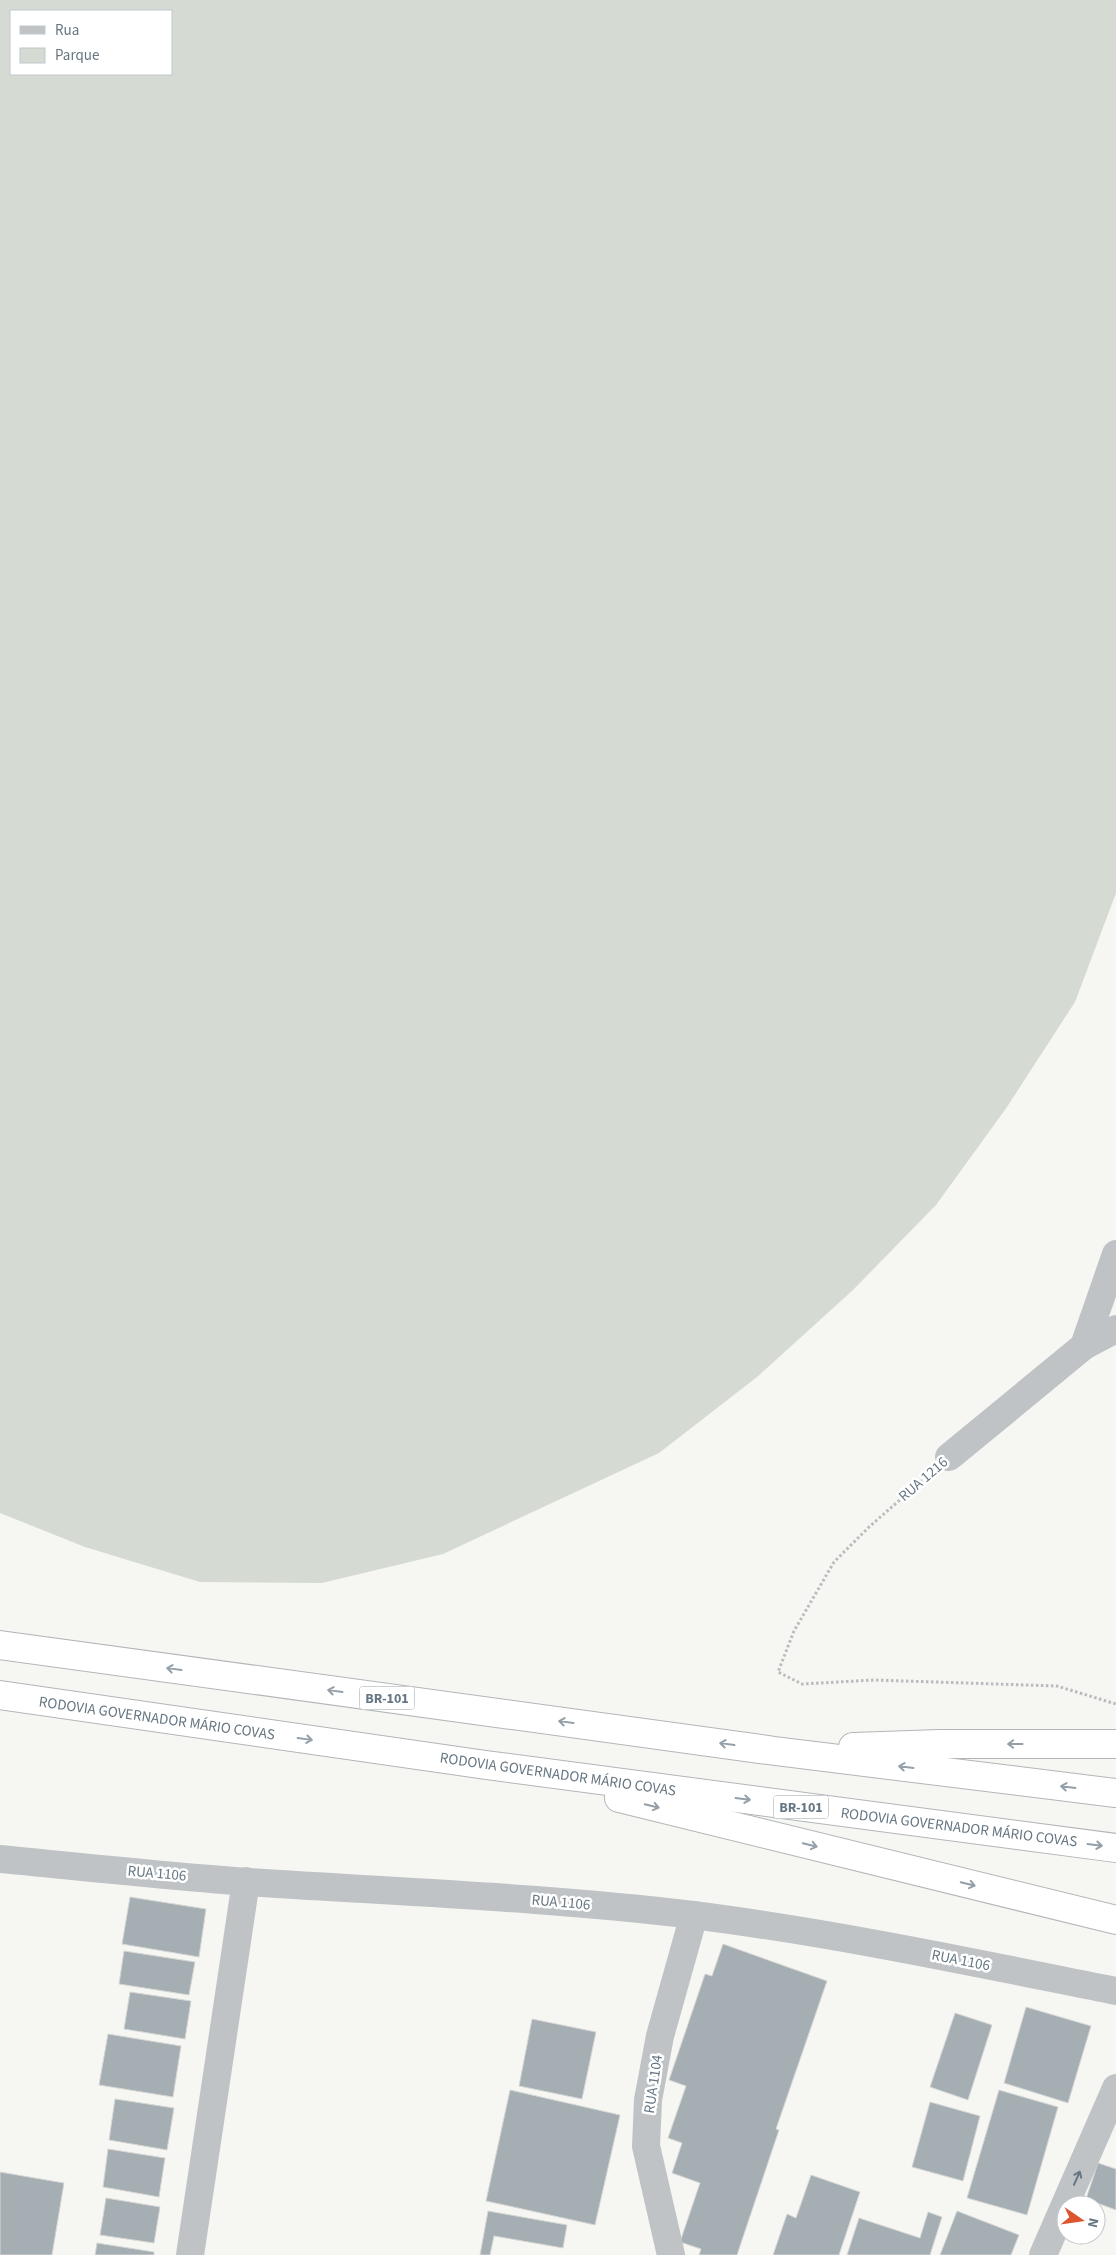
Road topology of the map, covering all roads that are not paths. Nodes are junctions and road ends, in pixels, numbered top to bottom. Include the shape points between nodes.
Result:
1 (1116, 1254) edge
2 (1116, 1329) edge
3 (1084, 1346) junction
4 (949, 1457) road end
5 (0, 1645) edge
6 (0, 1695) edge
7 (30, 1699) junction
8 (0, 1700) edge
9 (1116, 1744) edge
10 (775, 1751) junction
11 (486, 1765) junction
12 (1116, 1793) edge
13 (1116, 1848) edge
14 (0, 1859) edge
15 (246, 1882) junction
16 (694, 1915) junction
17 (1116, 1920) edge
18 (1116, 1991) edge
19 (1116, 2088) edge
20 (190, 2255) edge
21 (671, 2255) edge
22 (1043, 2255) edge

1 - 3 street
2 - 3 street, RUA 1216
3 - 4 street, RUA 1216
10 -> 5 highway, BR-101
6 - 7 highway, RODOVIA GOVERNADOR MÁRIO COVAS / BR-101
7 - 8 street
7 -> 11 highway, RODOVIA GOVERNADOR MÁRIO COVAS / BR-101
9 -> 10 highway via 940,1744
12 -> 10 highway, BR-101
11 -> 13 highway, RODOVIA GOVERNADOR MÁRIO COVAS / BR-101
11 -> 17 highway
14 - 15 street, RUA 1106
15 - 16 street, RUA 1106 via 487,1896
15 - 20 street
16 - 18 street, RUA 1106 via 901,1948
16 - 21 street, RUA 1104 via 660,2036 648,2100 646,2146
22 -> 19 street

